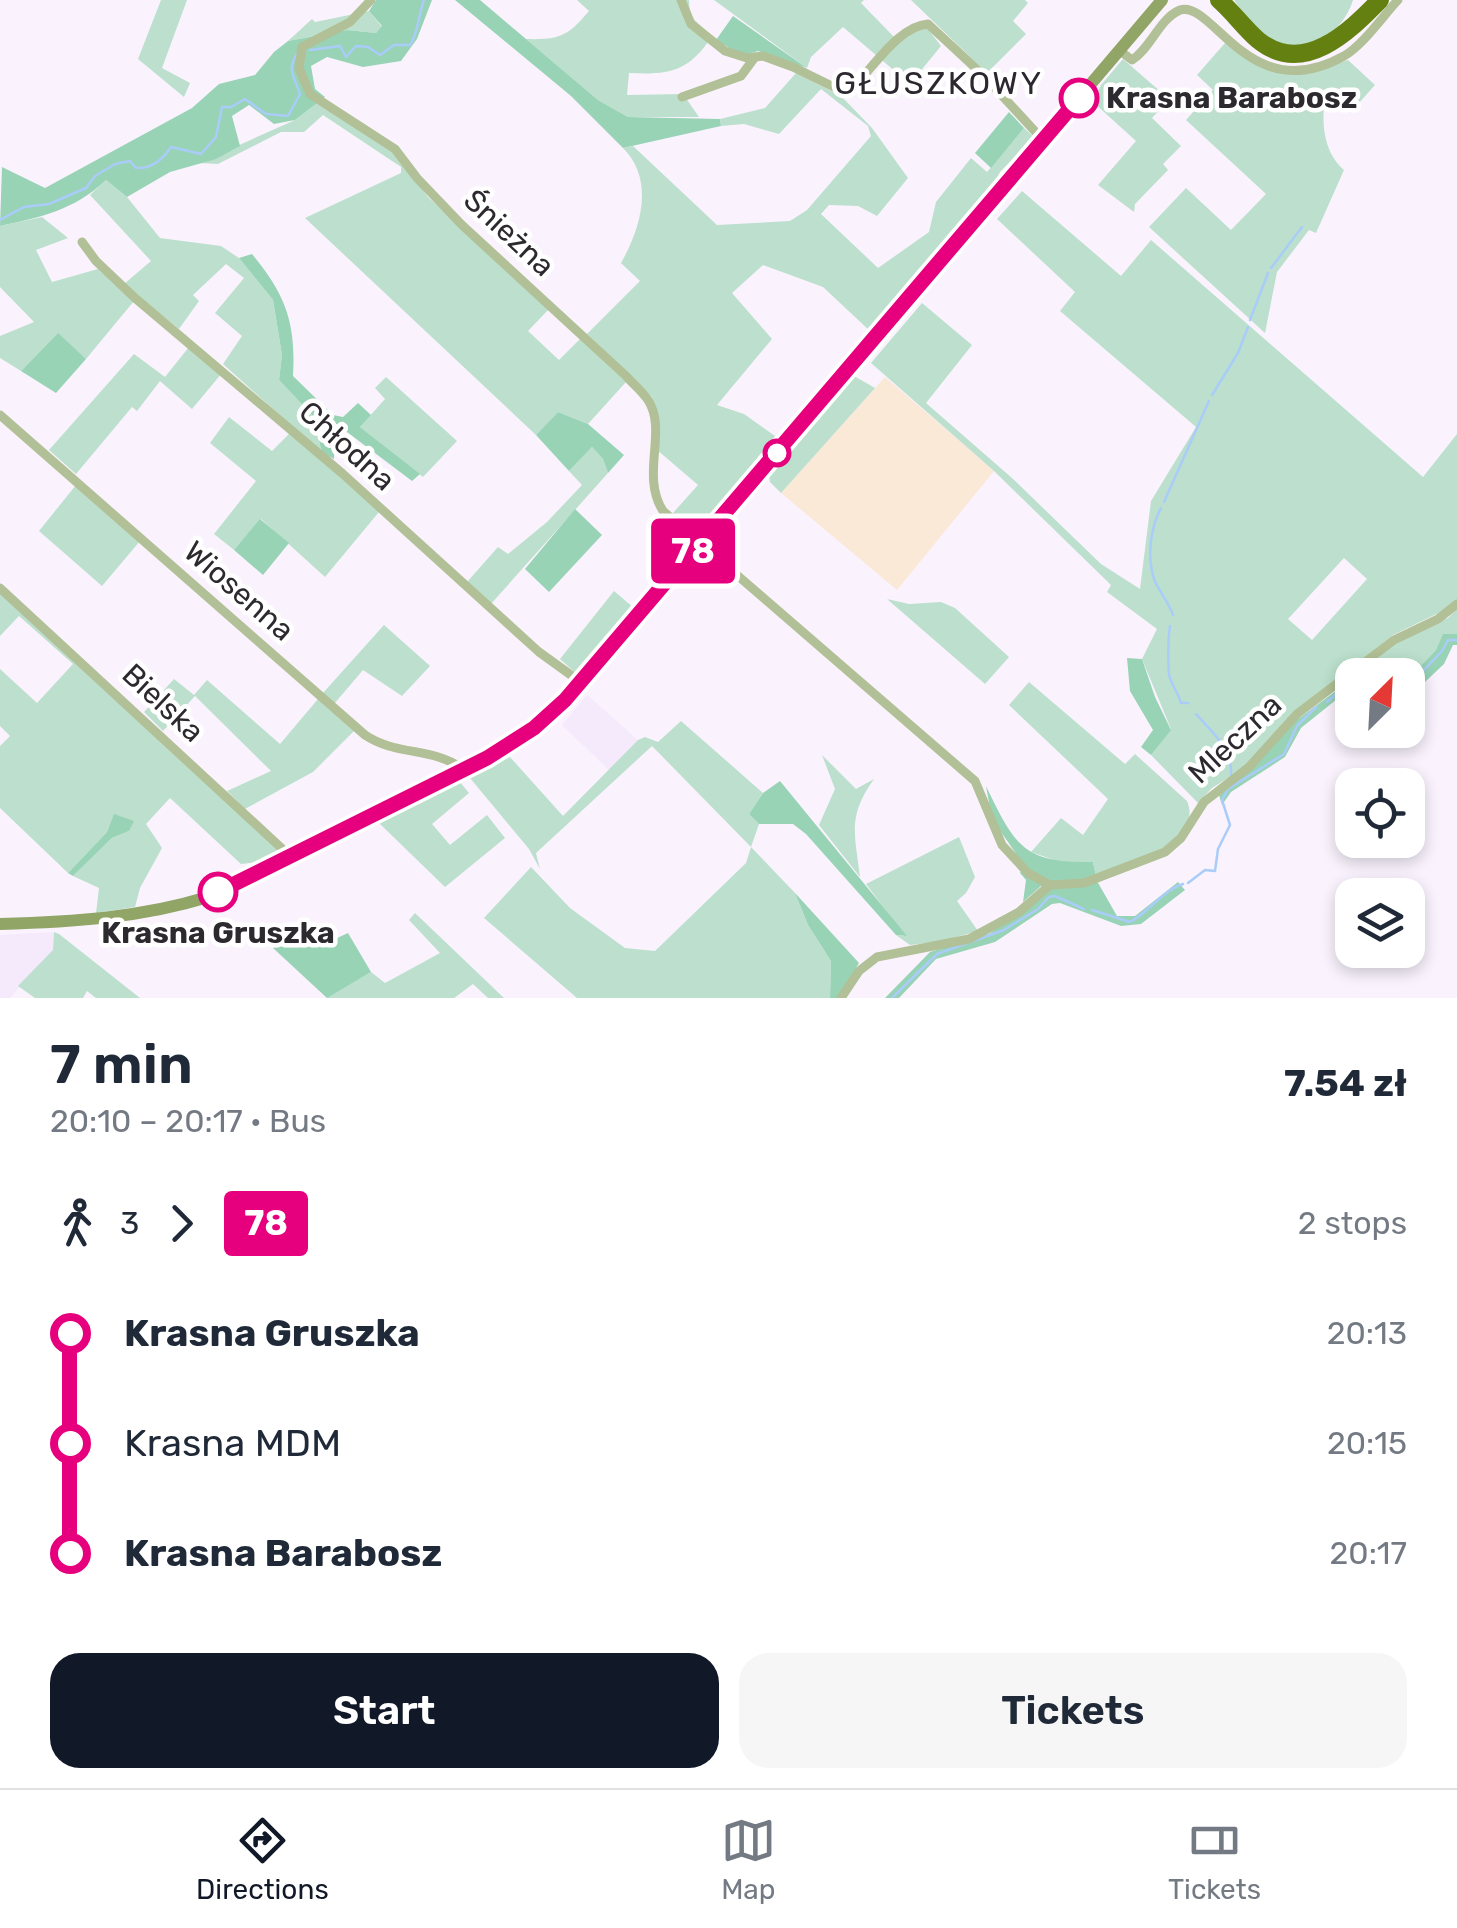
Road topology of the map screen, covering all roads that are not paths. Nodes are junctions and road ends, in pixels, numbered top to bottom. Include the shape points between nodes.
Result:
1 (372, 0) edge
2 (680, 0) edge
3 (1162, 0) edge
4 (1221, 0) edge
5 (1358, 0) edge
6 (1380, 0) edge
7 (1398, 0) edge
8 (1334, 41) junction
9 (1119, 50) junction
10 (755, 57) junction
11 (682, 97) dead end
12 (1043, 140) junction
13 (82, 242) dead end
14 (0, 415) edge
15 (700, 542) junction
16 (0, 588) edge
17 (1457, 604) edge
18 (582, 683) junction
19 (463, 769) junction
20 (290, 856) junction
21 (1050, 885) junction
22 (0, 924) edge
23 (842, 998) edge

1 - 15 street, Śnieżna via 350,22 302,47 299,68 310,94 395,149 436,199 649,401 656,499
2 - 10 street via 692,24 724,50
3 - 9 street
4 - 8 highway via 1277,50 1309,52
5 - 8 highway
6 - 8 highway
7 - 9 street via 1347,54 1294,72 1267,66 1238,48 1192,8 1168,19 1132,60
9 - 12 street
10 - 11 street via 741,76
10 - 12 street via 842,92 910,31 928,24
12 - 15 street
13 - 18 street, Chłodna via 135,298 343,474 538,652
14 - 19 street, Wiosenna via 365,735 388,748 438,754
15 - 18 street
15 - 21 street via 974,780 1002,845
16 - 20 street, Bielska
17 - 21 street, Mleczna via 1394,640 1297,714 1249,767 1204,802 1164,852 1084,883
18 - 19 street via 534,728
19 - 20 street
20 - 22 street via 176,907
21 - 23 street, Mleczna via 1019,912 968,938 877,957 858,971

